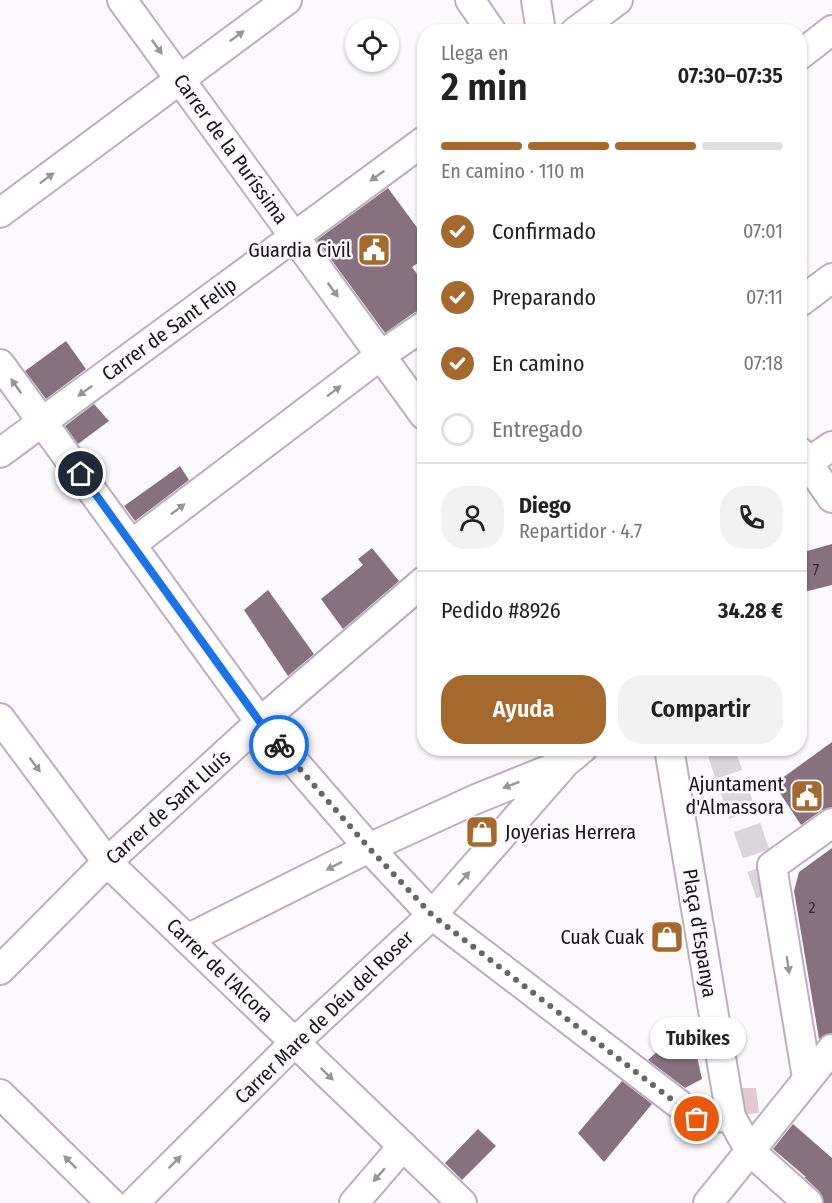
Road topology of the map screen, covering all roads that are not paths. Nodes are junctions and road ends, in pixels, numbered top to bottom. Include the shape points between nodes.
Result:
1 (122, 0) edge
2 (287, 0) edge
3 (470, 0) edge
4 (536, 0) edge
5 (618, 0) edge
6 (486, 24) edge
7 (540, 24) edge
8 (586, 24) edge
9 (832, 30) edge
10 (807, 50) edge
11 (179, 78) junction
12 (417, 146) edge
13 (0, 213) edge
14 (295, 237) junction
15 (832, 278) edge
16 (807, 297) edge
17 (417, 331) edge
18 (381, 355) junction
19 (0, 364) edge
20 (417, 405) edge
21 (42, 422) junction
22 (832, 446) edge
23 (0, 453) edge
24 (807, 455) edge
25 (807, 463) edge
26 (832, 498) edge
27 (132, 544) junction
28 (417, 587) edge
29 (0, 718) edge
30 (260, 722) junction
31 (564, 756) edge
32 (567, 756) edge
33 (670, 756) edge
34 (832, 824) edge
35 (369, 848) junction
36 (107, 862) junction
37 (770, 896) tunnel mouth
38 (432, 915) junction
39 (782, 929) junction
40 (187, 939) junction
41 (0, 970) edge
42 (295, 1042) junction
43 (832, 1049) edge
44 (807, 1078) junction
45 (0, 1094) edge
46 (731, 1117) junction
47 (403, 1146) junction
48 (750, 1151) junction
49 (111, 1203) edge
50 (134, 1203) edge
51 (354, 1203) edge
52 (462, 1203) edge
53 (708, 1203) edge
54 (807, 1203) edge

1 -> 11 street, Carrer de la Puríssima
11 -> 2 street
3 - 6 street
4 - 7 street
5 - 8 street
9 - 10 street
13 -> 11 street
11 - 14 street, Carrer de la Puríssima
12 -> 14 street, Carrer de Sant Felip
14 -> 18 street, Carrer de la Puríssima
14 -> 21 street, Carrer de Sant Felip
15 - 16 street
17 - 18 street
18 - 20 street, Carrer de la Puríssima
27 -> 18 street
21 -> 19 street
21 - 23 street, Carrer de Sant Felip
21 - 27 street
22 - 24 street
25 - 26 street
27 - 30 street
28 - 30 street, Carrer de Sant Lluís
29 -> 36 street, Carrer de l'Alcora
30 - 35 street
30 - 36 street, Carrer de Sant Lluís
31 -> 35 street
38 -> 32 street, Carrer Mare de Déu del Roser
33 - 46 street, Plaça d'Espanya
34 - 39 street via 772,866
35 - 38 street
35 -> 40 street
36 - 40 street, Carrer de l'Alcora
36 - 41 street, Carrer de Sant Lluís
37 - 39 street
38 - 42 street, Carrer Mare de Déu del Roser
38 - 46 street via 697,1119
39 -> 44 street
40 - 42 street, Carrer de l'Alcora
42 -> 47 street, Carrer de l'Alcora
50 -> 42 street, Carrer Mare de Déu del Roser
43 - 44 street
44 - 48 street
49 -> 45 street
46 - 48 street, Plaça d'Espanya
47 -> 51 street
47 - 52 street, Carrer de l'Alcora
48 - 53 street
48 - 54 street, Plaça d'Espanya

